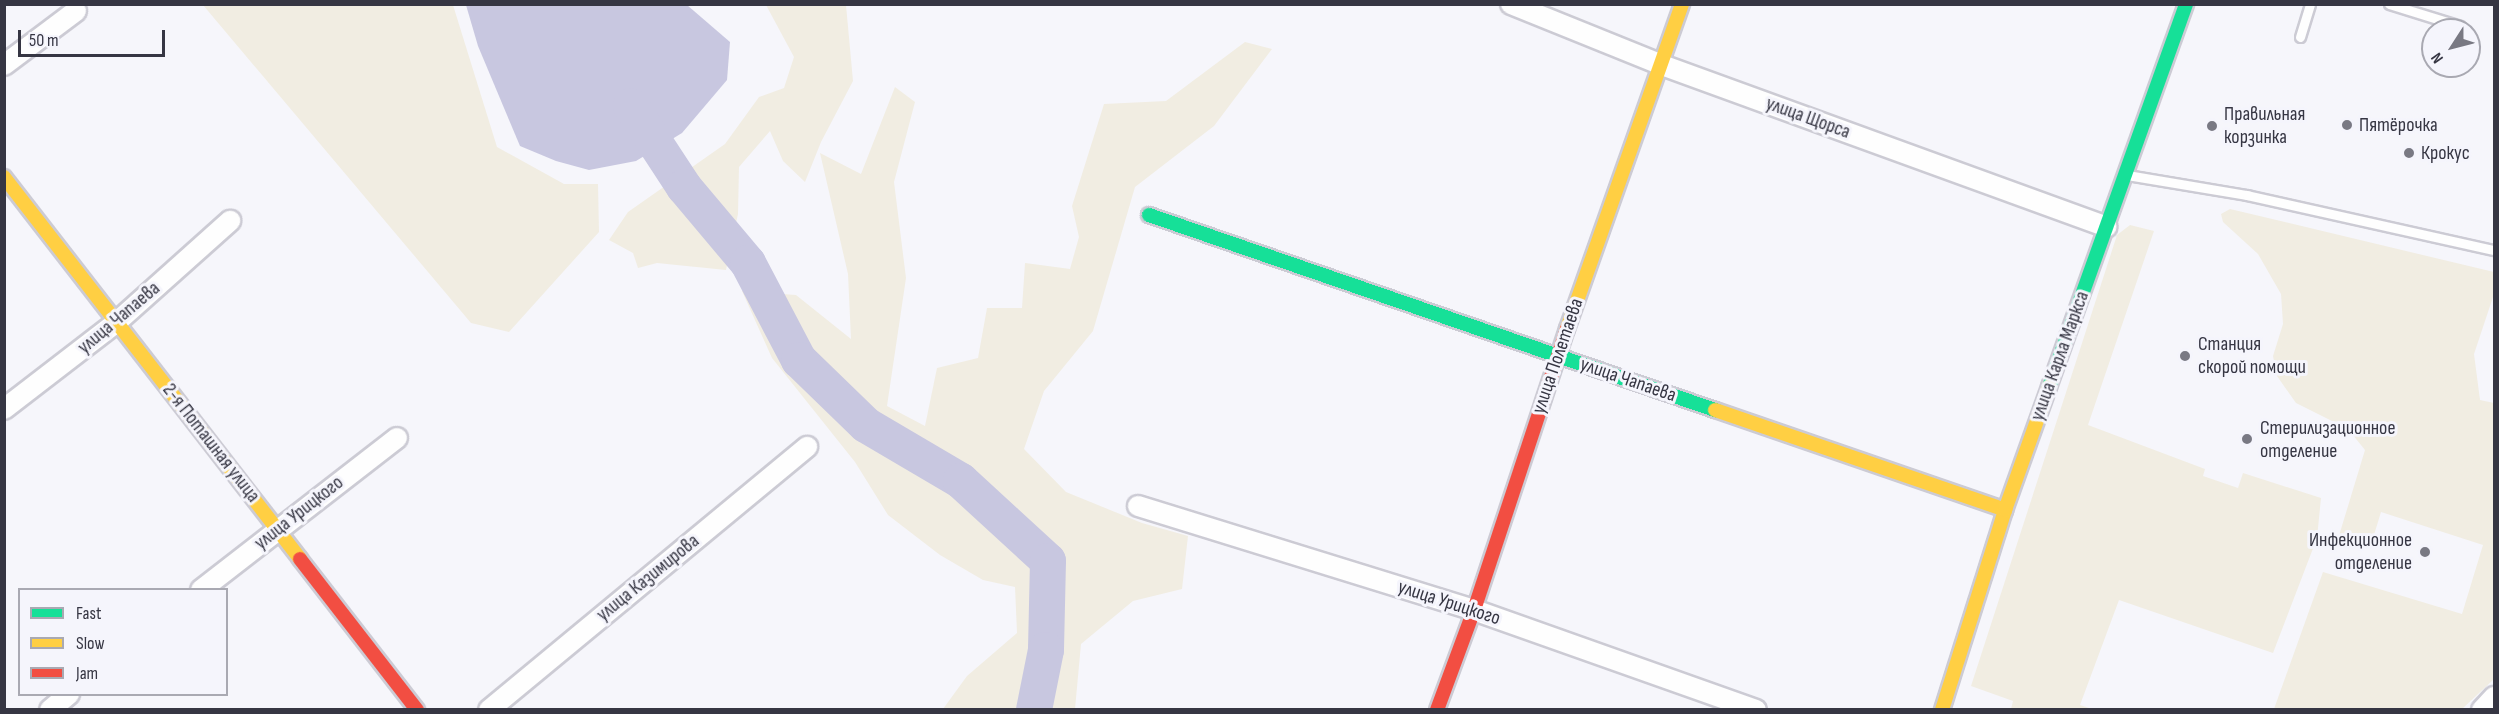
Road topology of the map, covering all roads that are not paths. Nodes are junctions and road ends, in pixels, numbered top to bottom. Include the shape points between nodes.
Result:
1 (1511, 4) edge
2 (1682, 4) edge
3 (2186, 4) edge
4 (2310, 4) edge
5 (2389, 4) edge
6 (76, 10) dead end
7 (2434, 18) edge
8 (2300, 37) dead end
9 (4, 65) edge
10 (1662, 65) junction
11 (2125, 174) junction
12 (4, 177) edge
13 (1149, 215) dead end
14 (230, 222) dead end
15 (2106, 227) junction
16 (2494, 250) edge
17 (117, 322) junction
18 (1557, 356) junction
19 (4, 409) edge
20 (397, 438) dead end
21 (807, 447) dead end
22 (1138, 506) dead end
23 (2005, 510) junction
24 (277, 529) junction
25 (203, 588) edge
26 (1474, 610) junction
27 (67, 696) edge
28 (2494, 697) edge
29 (50, 710) edge
30 (417, 710) edge
31 (489, 710) edge
32 (1437, 710) edge
33 (1756, 710) edge
34 (1942, 710) edge
35 (2482, 710) edge

1 - 10 street, улица Щорса
2 - 10 street, улица Полетаева
3 - 11 street, улица Карла Маркса
4 - 8 lane
5 - 7 lane
6 - 9 street
10 - 15 street, улица Щорса
10 - 18 street, улица Полетаева
11 - 15 street, улица Карла Маркса
11 - 16 lane via 2247,195
12 - 17 street, 2-я Поташная улица
13 - 18 street, улица Чапаева
14 - 17 street, улица Чапаева
15 - 23 street, улица Карла Маркса
17 - 19 street, улица Чапаева
17 - 24 street, 2-я Поташная улица
18 - 23 street, улица Чапаева
18 - 26 street, улица Полетаева
20 - 24 street, улица Урицкого
21 - 31 street, улица Казимирова
22 - 26 street, улица Урицкого
23 - 34 street, улица Карла Маркса
24 - 25 street, улица Урицкого
24 - 30 street, 2-я Поташная улица
26 - 32 street, улица Полетаева
26 - 33 street, улица Урицкого
27 - 29 street
28 - 35 street

